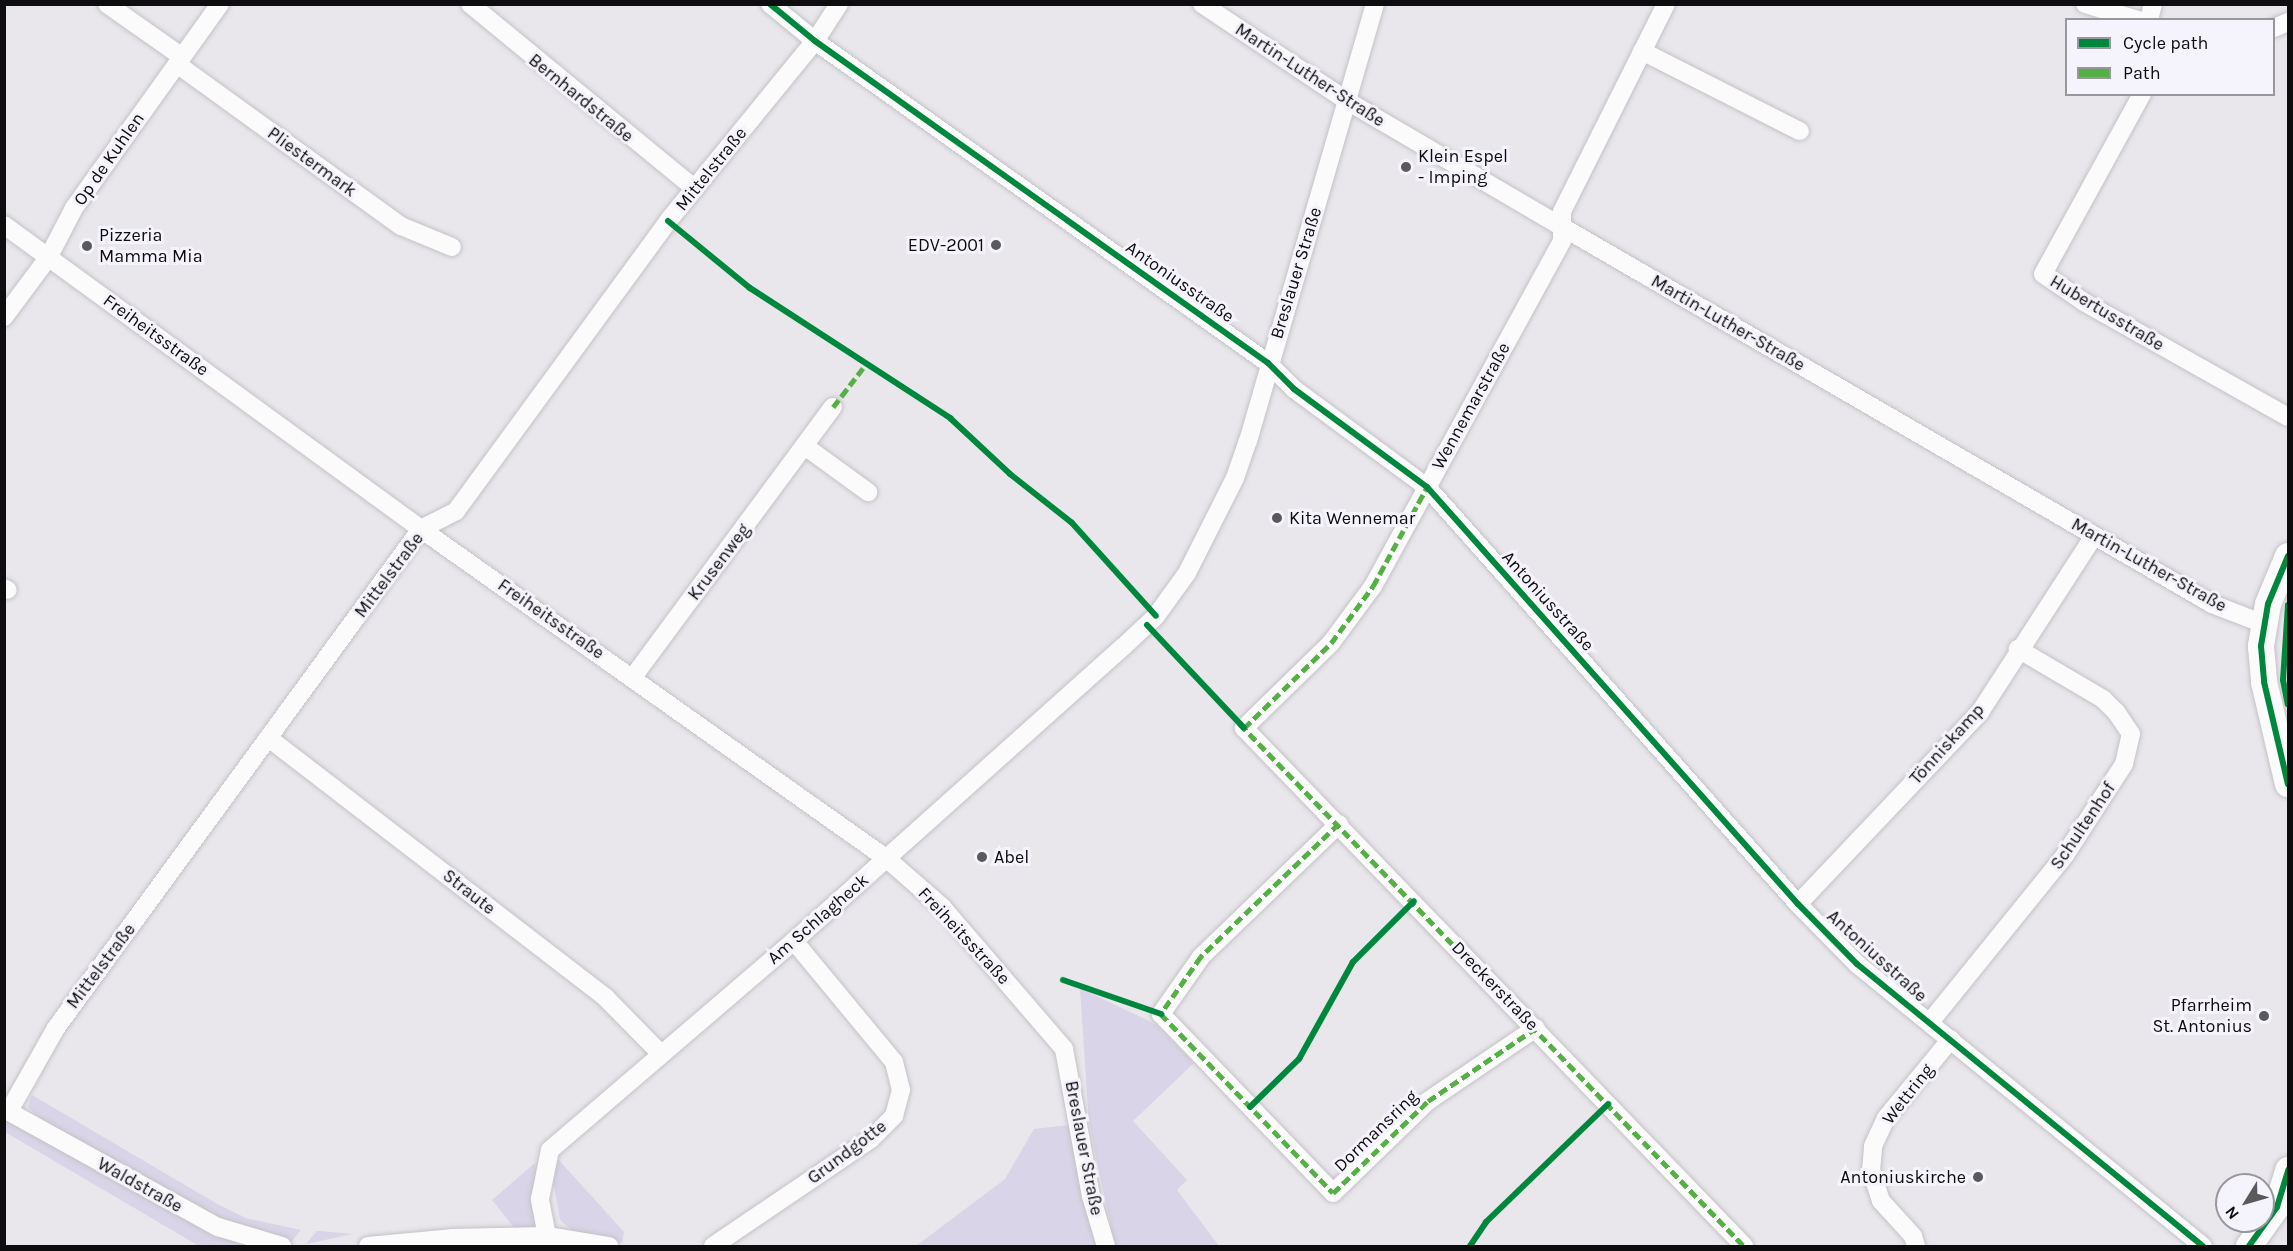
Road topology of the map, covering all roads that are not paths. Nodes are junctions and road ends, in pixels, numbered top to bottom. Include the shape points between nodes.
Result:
1 (107, 4) edge
2 (220, 4) edge
3 (470, 4) edge
4 (770, 4) edge
5 (839, 4) edge
6 (1202, 4) edge
7 (1375, 4) edge
8 (1666, 4) edge
9 (2085, 4) edge
10 (2131, 18) edge
11 (2289, 22) edge
12 (2275, 28) edge
13 (815, 41) junction
14 (1642, 51) junction
15 (180, 61) junction
16 (2141, 96) edge
17 (1349, 102) junction
18 (1800, 131) dead end
19 (694, 189) junction
20 (4, 225) edge
21 (1564, 228) junction
22 (452, 247) dead end
23 (48, 258) junction
24 (4, 317) edge
25 (1269, 363) junction
26 (833, 407) dead end
27 (2289, 417) edge
28 (806, 447) junction
29 (1427, 487) junction
30 (868, 492) dead end
31 (421, 529) junction
32 (2094, 536) junction
33 (2289, 556) edge
34 (2264, 624) junction
35 (1147, 625) joint
36 (2018, 649) junction
37 (633, 677) junction
38 (1244, 728) joint
39 (270, 739) junction
40 (2289, 784) edge
41 (1339, 824) junction
42 (887, 859) junction
43 (1798, 904) junction
44 (794, 941) junction
45 (1930, 1022) junction
46 (1536, 1028) junction
47 (1951, 1039) junction
48 (1064, 1049) joint
49 (661, 1054) junction
50 (7, 1110) edge
51 (2289, 1170) edge
52 (547, 1236) junction
53 (282, 1246) edge
54 (368, 1246) edge
55 (609, 1246) edge
56 (713, 1246) edge
57 (1106, 1246) edge
58 (1744, 1246) edge
59 (1916, 1246) edge
60 (2203, 1246) edge
61 (2249, 1246) edge

1 - 15 street, Pliestermark
2 - 15 street, Op de Kuhlen
3 - 19 street, Bernhardstraße
4 - 13 street, Antoniusstraße
5 - 13 street, Mittelstraße
6 - 17 street, Martin-Luther-Straße
7 - 17 street, Breslauer Straße
8 - 14 street, Wennemarstraße
9 - 10 street
11 - 12 street
13 - 19 street, Mittelstraße
13 - 25 street, Antoniusstraße
14 - 18 street
14 - 21 street, Wennemarstraße via 1562,212
15 - 22 street, Pliestermark via 401,226
15 - 23 street, Op de Kuhlen via 74,208
16 - 27 street, Hubertusstraße via 2043,274 2084,302
17 - 21 street, Martin-Luther-Straße
17 - 25 street, Breslauer Straße
19 - 31 street, Mittelstraße via 555,371 456,512
20 - 23 street, Freiheitsstraße
21 - 29 street, Wennemarstraße via 1562,242
21 - 32 street, Martin-Luther-Straße
23 - 24 street, Op de Kuhlen
23 - 31 street, Freiheitsstraße
25 - 29 street, Antoniusstraße via 1294,389
25 - 35 street, Breslauer Straße via 1248,441 1211,529 1187,573
26 - 28 street, Krusenweg
28 - 30 street
28 - 37 street, Krusenweg
29 - 38 street, Wennemarstraße via 1373,586 1330,643
29 - 43 street, Antoniusstraße
31 - 37 street, Freiheitsstraße
31 - 39 street, Mittelstraße
32 - 34 street, Martin-Luther-Straße via 2212,604
32 - 36 street, Tönniskamp
33 - 34 main road
34 - 40 main road via 2264,682
35 - 42 street, Am Schlagheck
36 - 43 street, Tönniskamp via 1980,712
36 - 45 street, Schultenhof via 2103,699 2116,712 2131,734 2124,764 2066,855
37 - 42 street, Freiheitsstraße
38 - 41 street, Dreckerstraße
39 - 49 street, Straute via 606,998
39 - 50 street, Mittelstraße via 56,1028
41 - 46 street, Dreckerstraße
41 - 46 street, Dormansring via 1201,957 1161,1014 1325,1185 1333,1193 1428,1101
42 - 44 street, Am Schlagheck
42 - 48 street, Freiheitsstraße via 942,907
43 - 45 street, Antoniusstraße via 1857,964
44 - 49 street, Am Schlagheck
44 - 56 street, Grundgotte via 894,1062 901,1090 894,1116 871,1139
45 - 47 street, Antoniusstraße
46 - 58 street, Dreckerstraße
47 - 59 street, Wettring via 1886,1118 1873,1146 1871,1171 1881,1201 1913,1236
47 - 60 street, Antoniusstraße
48 - 57 street, Breslauer Straße via 1091,1196
49 - 52 street, Am Schlagheck via 550,1150 540,1199
50 - 53 street, Waldstraße via 218,1227
51 - 61 main road via 2277,1207
52 - 54 street
52 - 55 street

